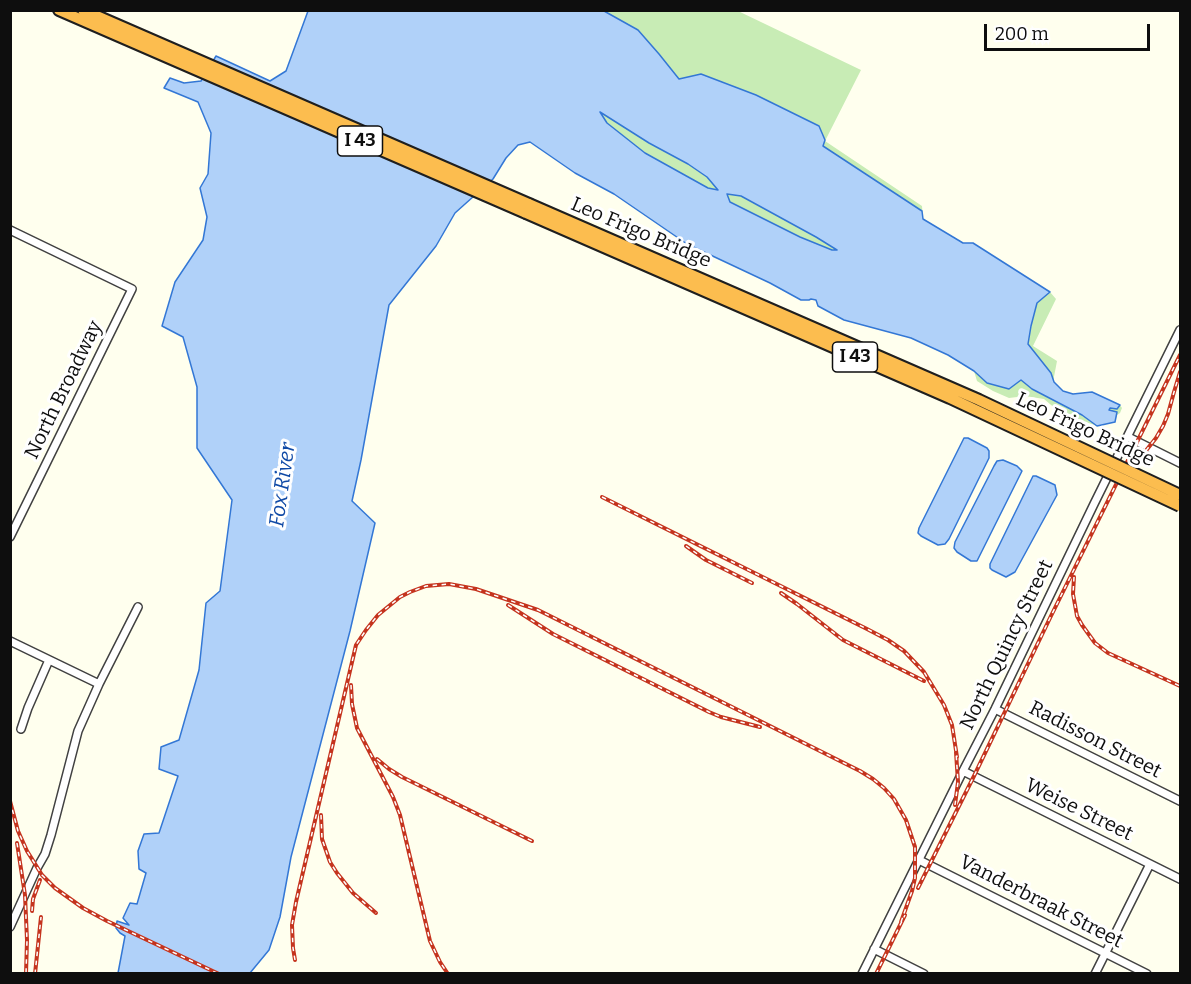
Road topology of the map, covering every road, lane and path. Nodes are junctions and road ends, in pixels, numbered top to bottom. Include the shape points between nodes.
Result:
1 (59, 10) edge
2 (83, 10) edge
3 (10, 230) edge
4 (1180, 330) edge
5 (1128, 437) junction
6 (1180, 463) edge
7 (1180, 495) edge
8 (1180, 506) edge
9 (10, 537) edge
10 (138, 607) dead end
11 (10, 641) edge
12 (49, 660) junction
13 (99, 684) junction
14 (996, 709) junction
15 (21, 729) dead end
16 (963, 771) junction
17 (1180, 801) edge
18 (919, 860) junction
19 (1150, 864) junction
20 (1180, 879) edge
21 (10, 927) edge
22 (874, 949) junction
23 (1106, 953) junction
24 (862, 974) edge
25 (924, 974) edge
26 (1095, 974) edge
27 (1147, 974) edge

1 - 8 highway, I 43, bridge via 911,381
2 - 7 highway, Leo Frigo Bridge / I 43, bridge via 845,341
3 - 9 street, North Broadway via 132,289
4 - 5 street, North Quincy Street
5 - 6 street
5 - 14 street, North Quincy Street
10 - 13 street
11 - 12 street
12 - 13 street
12 - 15 street
13 - 21 street via 78,731 45,854
14 - 16 street, North Quincy Street
14 - 17 street, Radisson Street
16 - 18 street, North Quincy Street
16 - 19 street, Weise Street
18 - 22 street, North Quincy Street
18 - 23 street, Vanderbraak Street
19 - 20 street, Weise Street
19 - 23 street
22 - 24 street, North Quincy Street
22 - 25 street
23 - 26 street
23 - 27 street, Vanderbraak Street

